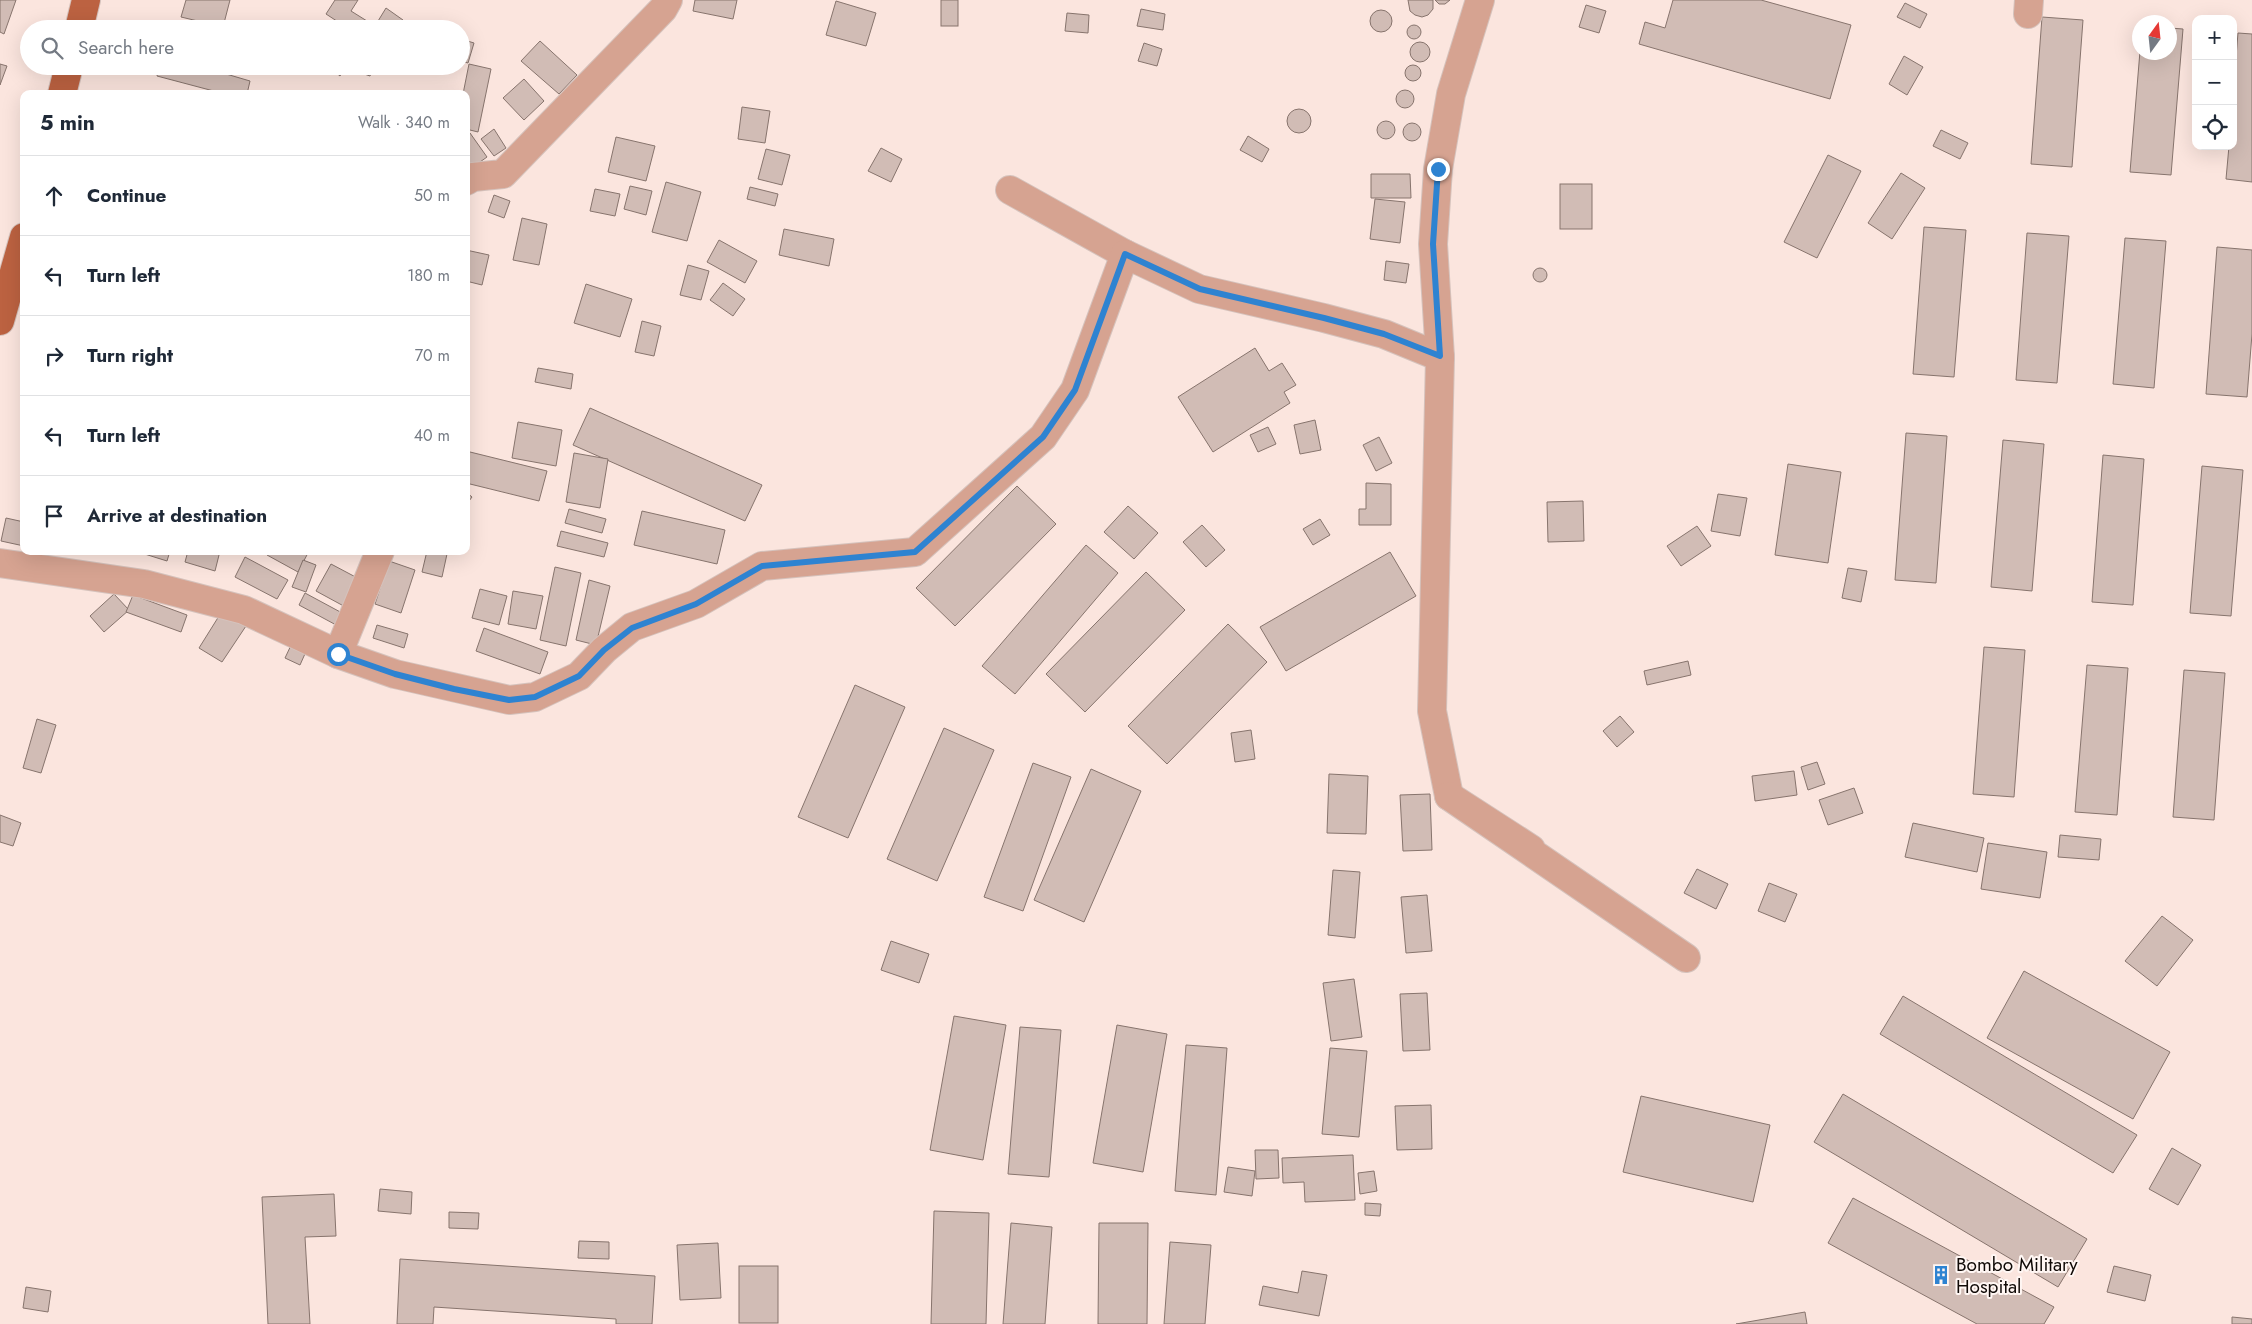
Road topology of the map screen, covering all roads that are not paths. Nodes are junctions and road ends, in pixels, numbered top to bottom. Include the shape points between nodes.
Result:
1 (86, 0) edge
2 (668, 0) edge
3 (1480, 0) edge
4 (81, 20) edge
5 (67, 75) edge
6 (63, 90) edge
7 (470, 179) edge
8 (1010, 190) dead end
9 (20, 251) edge
10 (1125, 254) junction
11 (0, 321) edge
12 (1440, 356) junction
13 (378, 555) edge
14 (0, 563) edge
15 (338, 654) junction
16 (1449, 796) junction
17 (1530, 849) dead end
18 (1686, 958) dead end

1 - 4 main road
2 - 7 street via 663,9 504,174
3 - 12 street via 1451,94 1438,169 1433,244
5 - 6 main road
8 - 10 street
9 - 11 main road
10 - 12 street via 1200,289 1384,334
10 - 15 street via 1075,390 1043,437 915,552 762,566 696,604 632,628 579,676 535,697 509,700 454,689 395,674
12 - 16 street via 1432,712
13 - 15 street
14 - 15 street via 144,584 244,610
16 - 17 street
16 - 18 street

